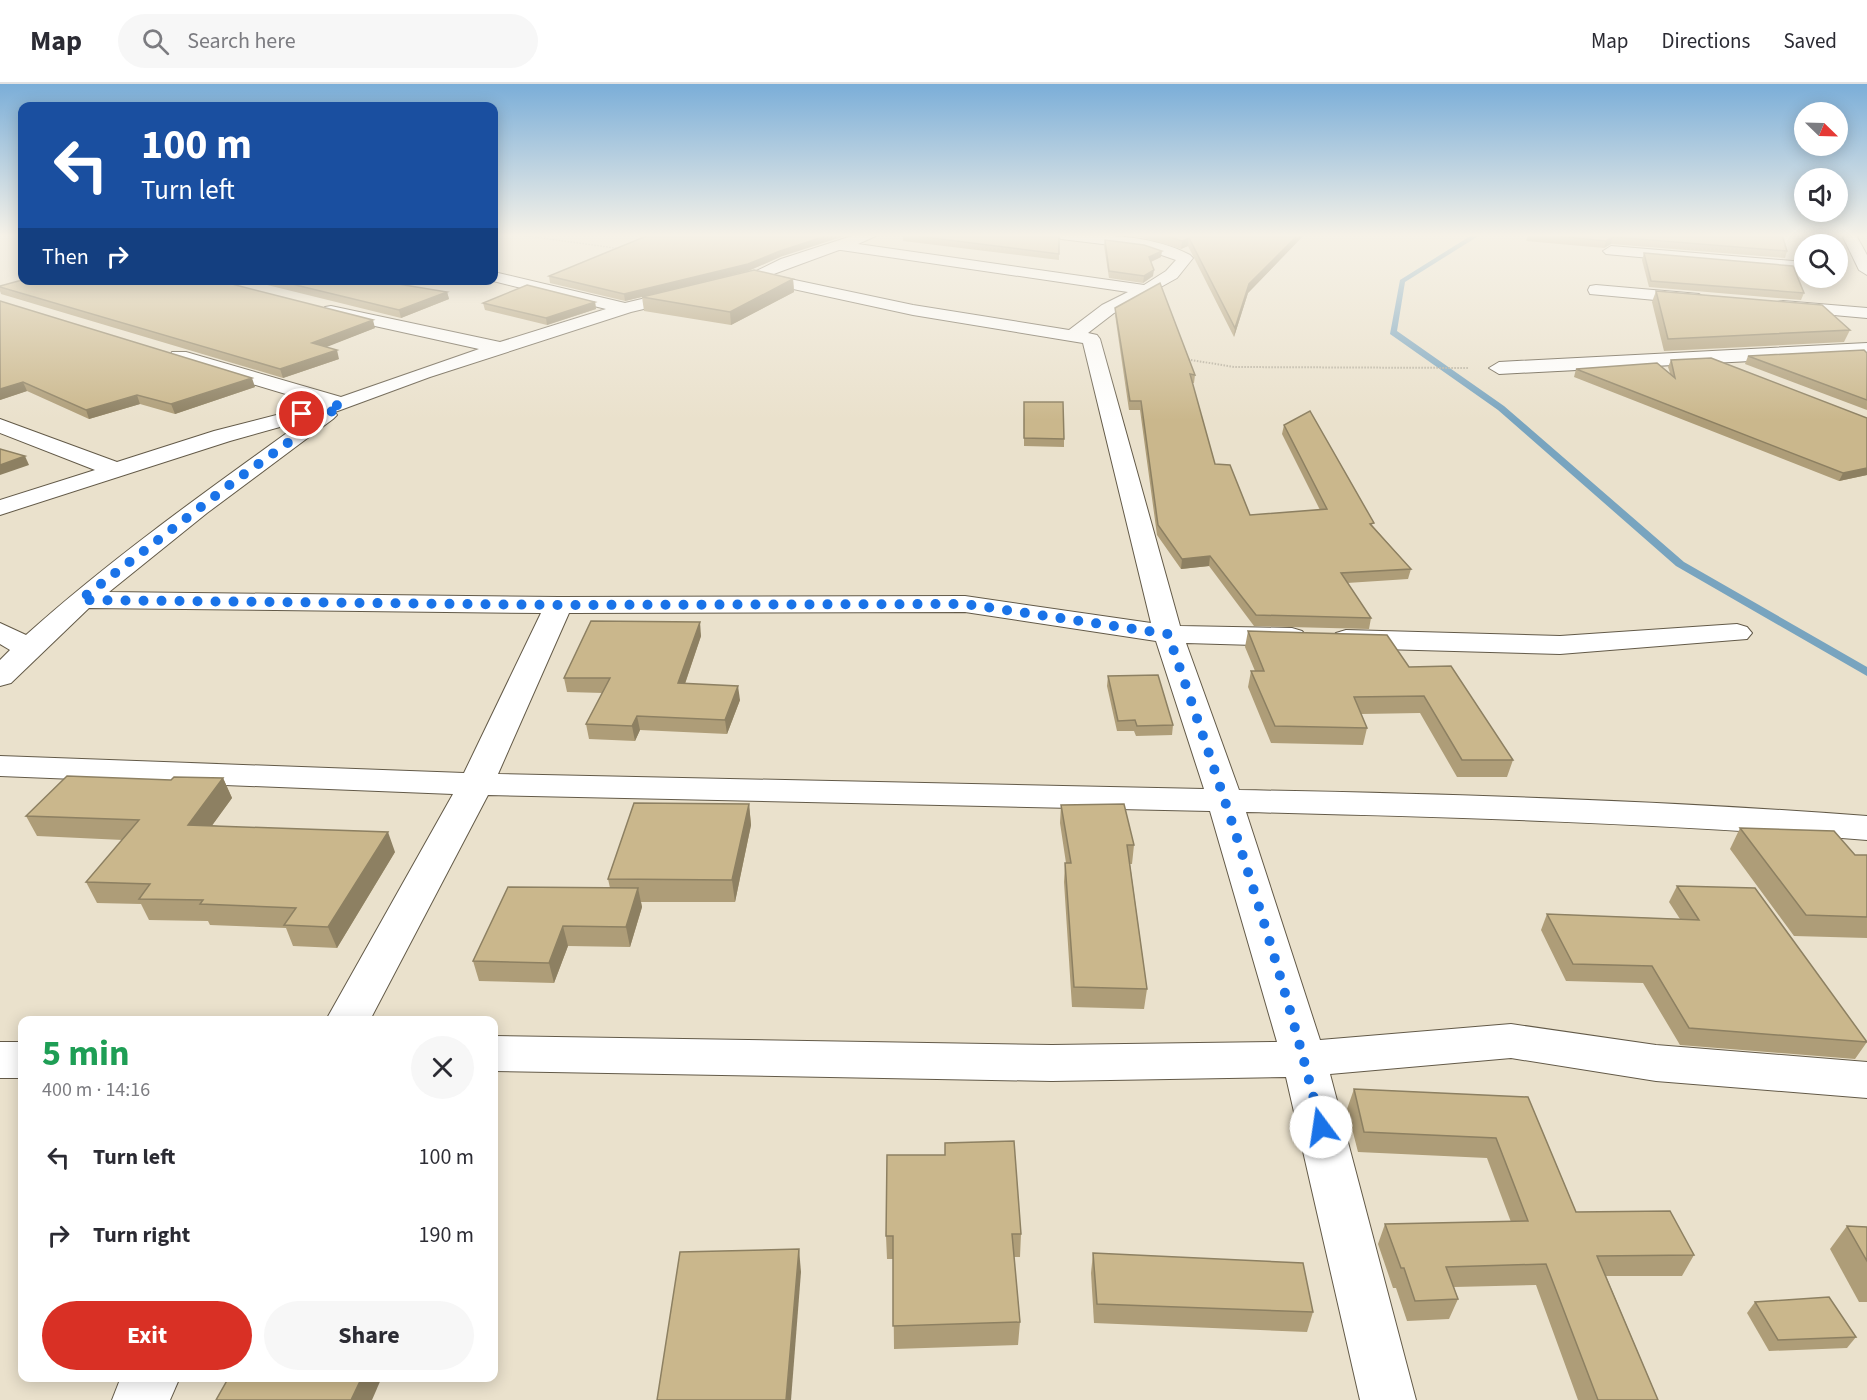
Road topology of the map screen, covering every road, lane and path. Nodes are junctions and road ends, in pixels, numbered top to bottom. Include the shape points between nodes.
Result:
1 (576, 296) edge
2 (671, 296) edge
3 (843, 296) edge
4 (1133, 296) edge
5 (1672, 296) edge
6 (1714, 300) edge
7 (1761, 304) edge
8 (311, 306) edge
9 (625, 308) junction
10 (1867, 313) edge
11 (1074, 335) junction
12 (502, 348) junction
13 (1867, 349) edge
14 (164, 351) edge
15 (1175, 357) edge
16 (1708, 358) junction
17 (1499, 368) joint
18 (1750, 374) edge
19 (342, 404) junction
20 (0, 425) edge
21 (116, 470) junction
22 (0, 508) edge
23 (80, 600) junction
24 (560, 605) junction
25 (0, 632) edge
26 (1737, 633) dead end
27 (1168, 634) junction
28 (28, 648) junction
29 (0, 677) edge
30 (0, 766) edge
31 (476, 784) junction
32 (1225, 801) junction
33 (1867, 828) edge
34 (350, 1016) edge
35 (498, 1054) edge
36 (1304, 1059) junction
37 (0, 1060) edge
38 (18, 1060) edge
39 (1867, 1080) edge
40 (149, 1382) edge
41 (140, 1400) edge
42 (1388, 1400) edge

1 - 9 street
2 - 9 street
3 - 11 street
4 - 11 street via 1109,308
5 - 6 street
7 - 10 street
8 - 12 street
9 - 12 street
11 - 27 street via 1093,343
12 - 19 street
13 - 16 street
14 - 19 street
15 - 17 path via 1233,367
16 - 17 street
16 - 18 street
19 - 21 street
19 - 23 street
20 - 21 street
21 - 22 street
23 - 24 street
23 - 28 street
24 - 27 street via 965,604
24 - 31 street
25 - 28 street
26 - 27 street via 1560,645
27 - 32 street
28 - 29 street
30 - 31 street
31 - 32 street
31 - 34 street
32 - 33 street via 1523,807
32 - 36 street
35 - 36 street via 1052,1064
36 - 39 street via 1511,1041 1656,1063
36 - 42 street
37 - 38 street
40 - 41 street

